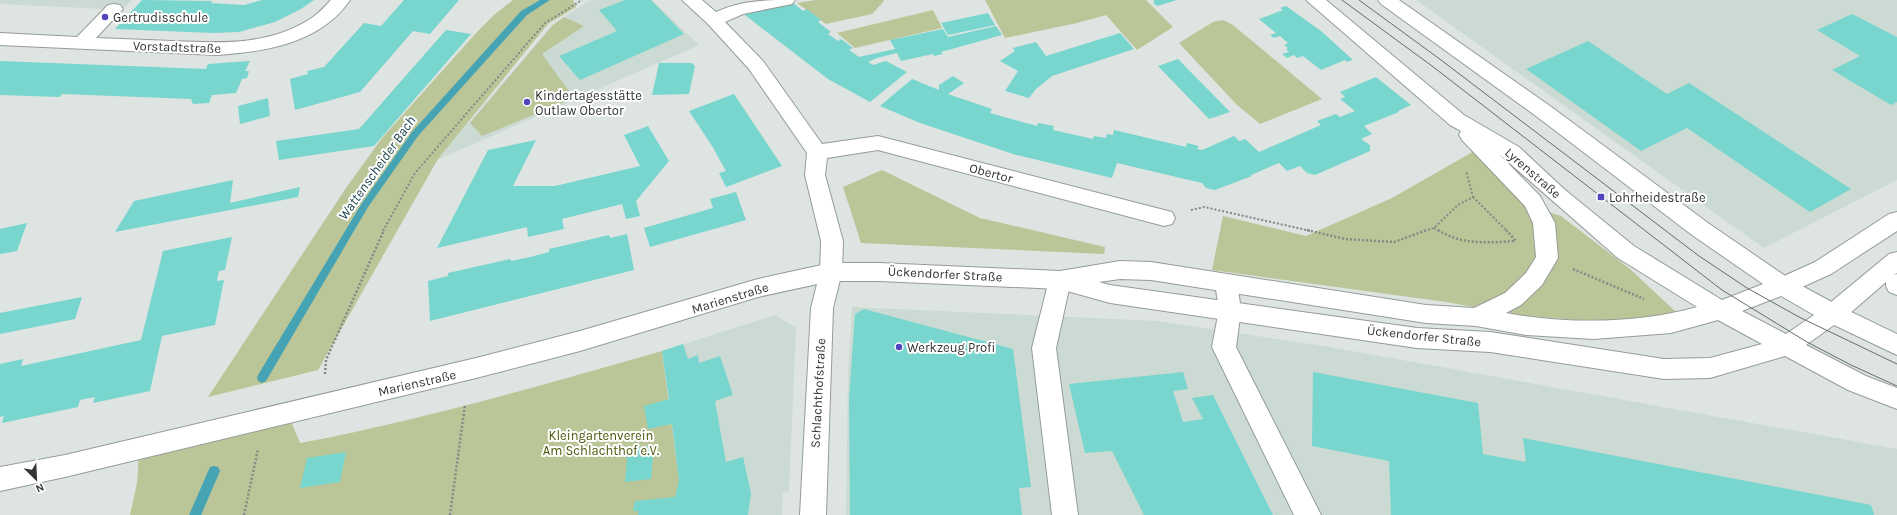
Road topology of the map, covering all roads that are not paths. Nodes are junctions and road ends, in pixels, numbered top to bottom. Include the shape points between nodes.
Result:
1 (341, 0) edge
2 (691, 0) edge
3 (786, 0) edge
4 (1315, 0) edge
5 (1388, 0) edge
6 (114, 9) dead end
7 (714, 20) junction
8 (0, 39) edge
9 (81, 44) junction
10 (1457, 120) junction
11 (817, 152) junction
12 (1164, 218) road end
13 (1897, 220) edge
14 (1897, 260) edge
15 (830, 272) junction
16 (1060, 280) junction
17 (1226, 283) junction
18 (1783, 286) junction
19 (1230, 310) junction
20 (1720, 310) junction
21 (1833, 314) junction
22 (1476, 317) junction
23 (1897, 345) edge
24 (1787, 346) junction
25 (1897, 399) edge
26 (0, 479) edge
27 (814, 515) edge
28 (1065, 515) edge
29 (1308, 515) edge

1 - 9 main road, Vorstadtstraße via 322,19 305,30 273,42 242,48
2 - 7 main road
3 - 7 main road via 738,9
4 - 10 main road, Lyrenstraße
5 - 18 main road via 1700,229
6 - 9 main road
7 - 11 main road via 756,65
8 - 9 main road, Vorstadtstraße
10 - 20 main road, Lyrenstraße via 1512,152 1626,252
10 - 22 main road, Ückendorfer Straße via 1533,201 1544,223 1547,258 1534,279 1513,299
11 - 12 main road, Obertor via 878,143
11 - 15 main road via 815,175 832,241
13 - 18 main road via 1823,268
14 - 21 main road
15 - 16 main road, Ückendorfer Straße
15 - 26 main road, Marienstraße via 758,288 580,342 321,406
15 - 27 main road, Schlachthofstraße via 822,308
16 - 17 main road, Ückendorfer Straße via 1120,270 1150,271
16 - 19 main road, Ückendorfer Straße via 1110,294
16 - 28 main road via 1044,348
17 - 19 main road
17 - 22 main road, Ückendorfer Straße via 1426,314
18 - 20 main road, Ückendorfer Straße
18 - 21 main road
19 - 24 main road, Ückendorfer Straße via 1417,338 1490,342 1664,369 1710,368
19 - 29 main road via 1224,347
20 - 22 main road, Ückendorfer Straße via 1672,324 1594,330 1526,326
20 - 24 main road
21 - 23 main road
21 - 24 main road, Ückendorfer Straße
24 - 25 main road via 1857,383

